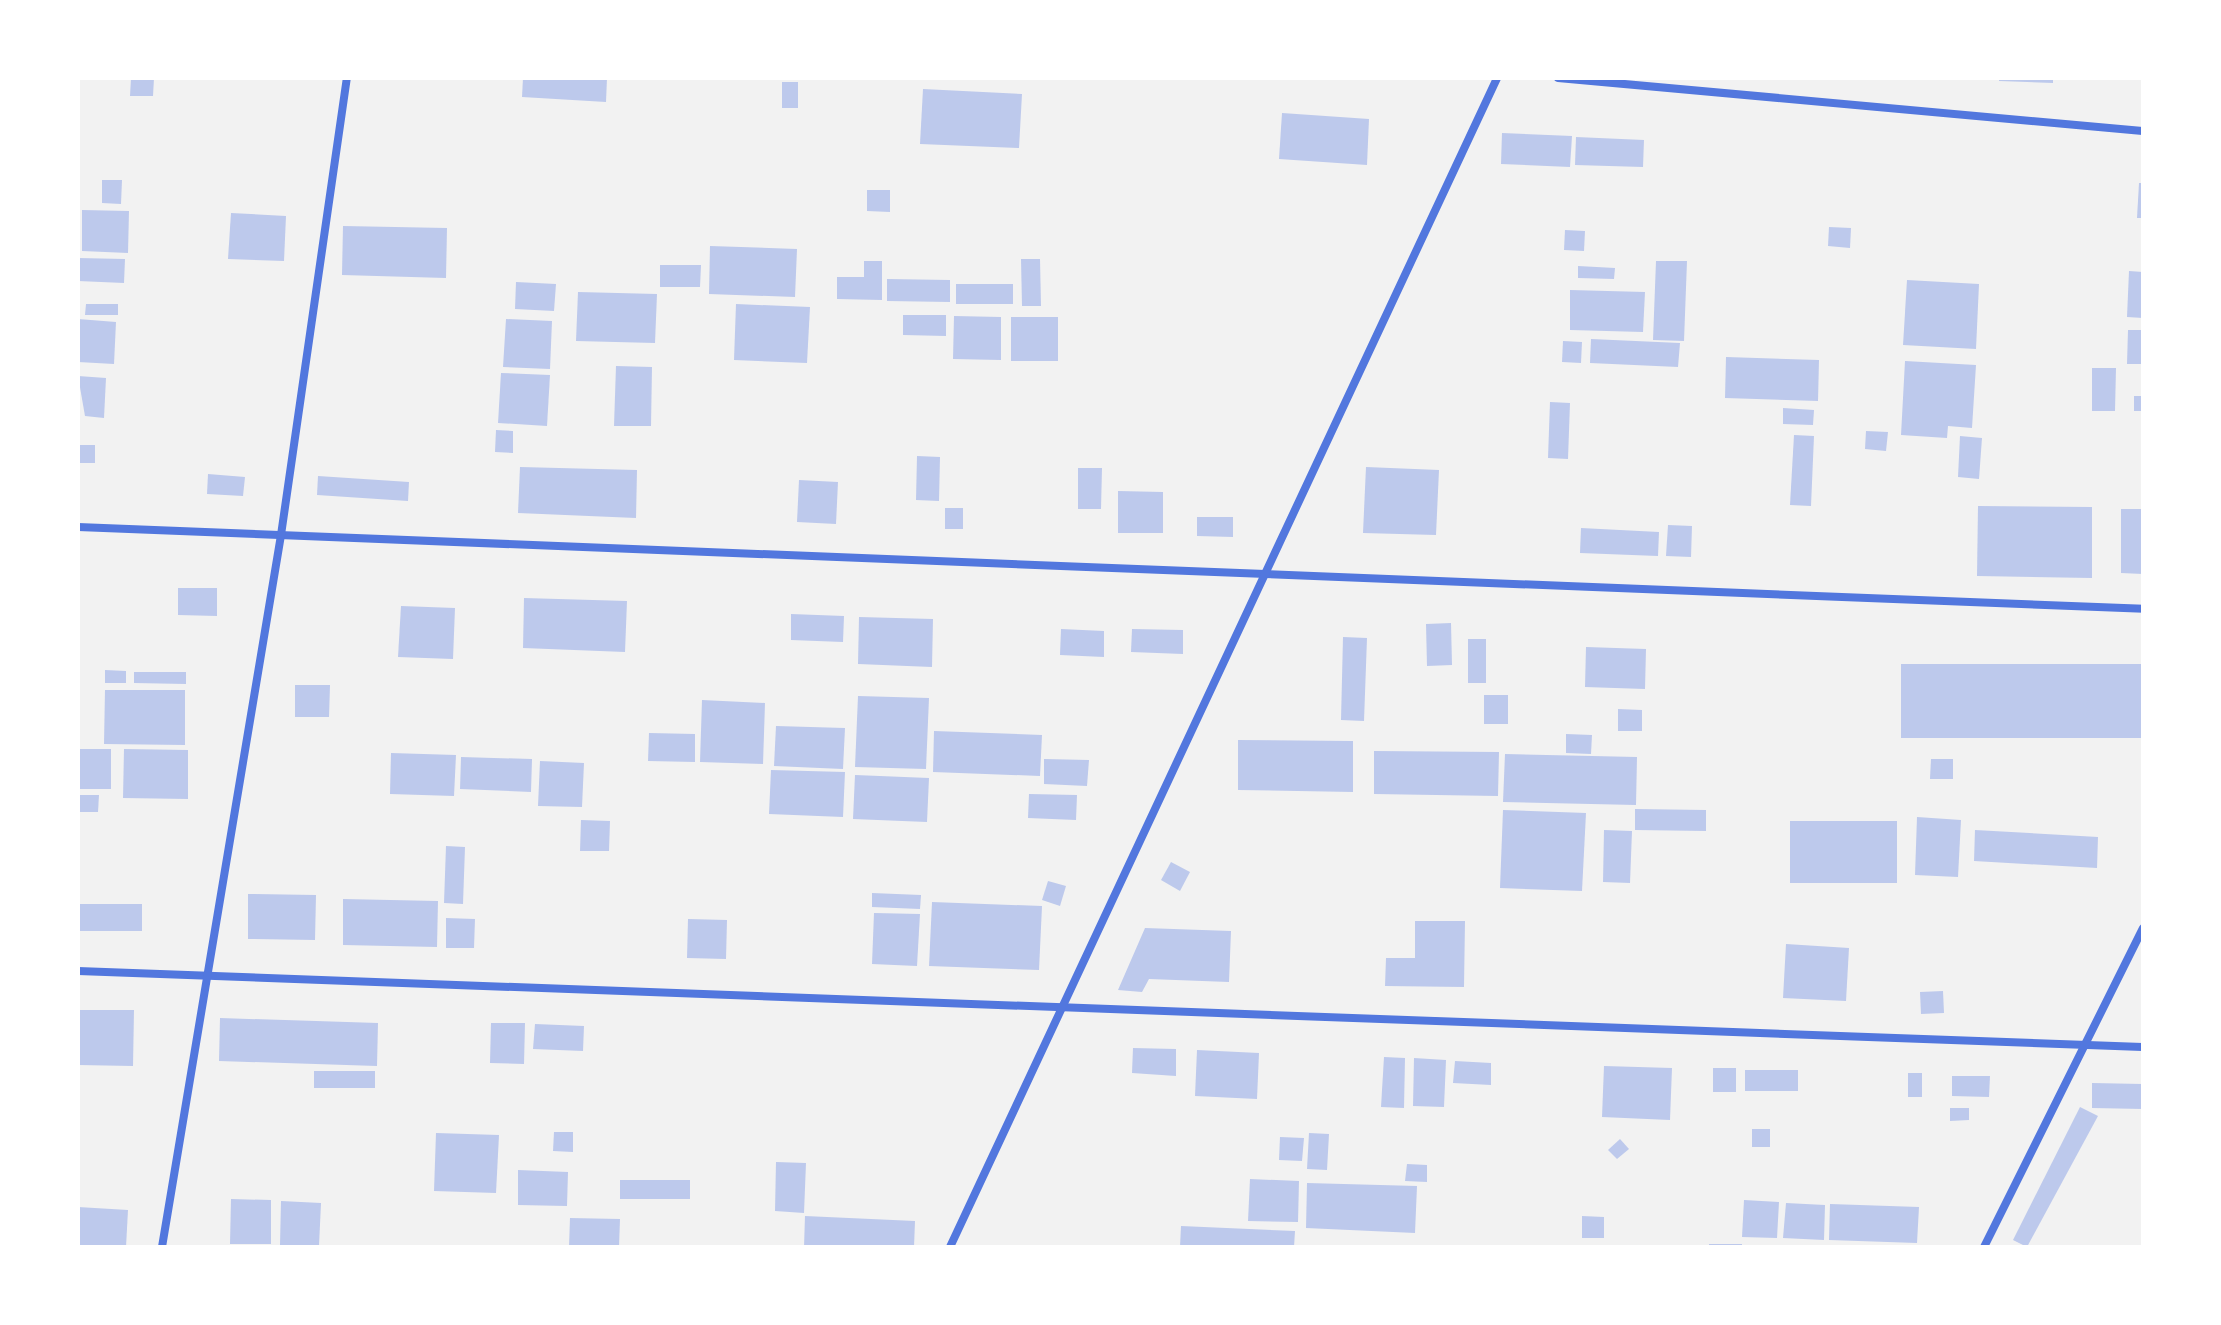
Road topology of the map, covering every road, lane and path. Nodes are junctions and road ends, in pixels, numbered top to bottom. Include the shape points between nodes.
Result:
1 (347, 78) edge
2 (1497, 78) edge
3 (1558, 78) edge
4 (2143, 131) edge
5 (78, 527) edge
6 (281, 535) junction
7 (1262, 574) junction
8 (2143, 609) edge
9 (2143, 928) edge
10 (78, 971) edge
11 (203, 975) junction
12 (1061, 1007) junction
13 (2090, 1045) junction
14 (2143, 1047) edge
15 (162, 1247) edge
16 (950, 1247) edge
17 (1984, 1247) edge

1 - 6 street
2 - 7 street
3 - 4 street
5 - 6 street
6 - 7 street
6 - 11 street
7 - 8 street
7 - 12 street
9 - 13 street
10 - 11 street
11 - 12 street
11 - 15 street
12 - 13 street
12 - 16 street
13 - 14 street
13 - 17 street

